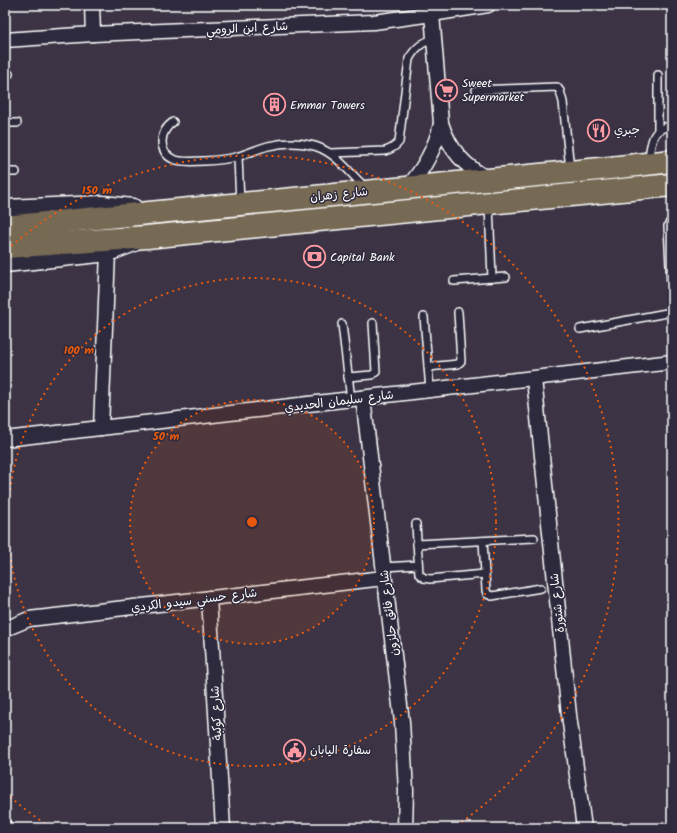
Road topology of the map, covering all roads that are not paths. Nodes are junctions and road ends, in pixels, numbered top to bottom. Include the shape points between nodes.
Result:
1 (92, 5) edge
2 (488, 5) edge
3 (432, 14) junction
4 (93, 34) junction
5 (434, 39) junction
6 (5, 40) edge
7 (658, 75) dead end
8 (476, 90) dead end
9 (173, 122) dead end
10 (5, 123) edge
11 (18, 123) dead end
12 (441, 123) junction
13 (672, 126) edge
14 (658, 130) junction
15 (331, 153) junction
16 (238, 157) junction
17 (672, 161) edge
18 (647, 164) junction
19 (5, 172) edge
20 (16, 172) dead end
21 (570, 172) junction
22 (490, 179) junction
23 (672, 185) edge
24 (407, 188) junction
25 (370, 191) junction
26 (240, 204) junction
27 (489, 204) junction
28 (5, 209) edge
29 (161, 212) junction
30 (672, 221) edge
31 (5, 227) edge
32 (147, 237) junction
33 (5, 247) edge
34 (108, 252) junction
35 (5, 263) edge
36 (506, 277) dead end
37 (492, 278) junction
38 (454, 281) dead end
39 (672, 305) edge
40 (458, 312) dead end
41 (672, 312) edge
42 (424, 317) dead end
43 (373, 323) dead end
44 (342, 324) dead end
45 (580, 329) dead end
46 (672, 362) edge
47 (428, 367) junction
48 (348, 377) junction
49 (534, 379) junction
50 (430, 390) junction
51 (357, 399) junction
52 (100, 428) junction
53 (5, 439) edge
54 (416, 524) dead end
55 (534, 538) dead end
56 (483, 541) junction
57 (417, 544) junction
58 (418, 565) junction
59 (384, 573) junction
60 (485, 574) junction
61 (541, 588) dead end
62 (209, 598) junction
63 (5, 630) edge
64 (223, 828) edge
65 (405, 828) edge
66 (584, 828) edge

1 - 4 street
2 - 3 street, شارع ابن الرومي
3 - 4 street, شارع ابن الرومي via 374,22
3 - 5 street
4 - 6 street, شارع ابن الرومي
5 - 12 street
5 - 15 lane via 417,48 409,59 399,142 395,147 385,151
7 - 14 lane
8 - 21 lane via 557,87 563,102
9 - 16 lane via 162,138 164,151 171,159 210,161
10 - 11 lane
12 - 22 street via 445,136 458,158
12 - 24 street via 429,158
13 - 14 lane
14 - 18 lane
15 - 16 lane via 311,145 282,144 268,146
15 - 25 lane
16 - 26 lane
17 - 18 main road, شارع زهران
18 - 21 main road, شارع زهران
19 - 20 lane
21 - 22 main road, شارع زهران
22 - 24 main road, شارع زهران
23 - 27 main road, شارع زهران
24 - 25 main road, شارع زهران
25 - 26 main road, شارع زهران
26 - 29 main road, شارع زهران
27 - 32 main road, شارع زهران
27 - 37 lane
28 - 29 street via 102,205
29 - 31 main road, شارع زهران
30 - 39 lane via 668,226
32 - 33 main road, شارع زهران
32 - 34 street
34 - 35 street
34 - 52 street
36 - 37 lane
37 - 38 lane
40 - 47 lane via 461,361 458,364
41 - 45 lane
42 - 47 lane
43 - 48 lane via 376,372
44 - 48 lane
46 - 49 street, شارع سليمان الحديدي
47 - 50 lane
48 - 51 lane
49 - 50 street, شارع سليمان الحديدي
49 - 66 street, شارع شتورة via 569,715
50 - 51 street, شارع سليمان الحديدي
51 - 52 street, شارع سليمان الحديدي
51 - 59 street, شارع فائق حلزون
52 - 53 street, شارع سليمان الحديدي
54 - 57 lane
55 - 56 lane
56 - 57 lane
56 - 60 lane
57 - 58 lane
58 - 59 lane
58 - 60 lane via 419,574 424,578
59 - 62 street, شارع حسني سيدو الكردي
59 - 65 street, شارع فائق حلزون via 403,729
60 - 61 lane via 486,590 490,596
62 - 63 street, شارع حسني سيدو الكردي via 30,619
62 - 64 street, شارع كوكبة

